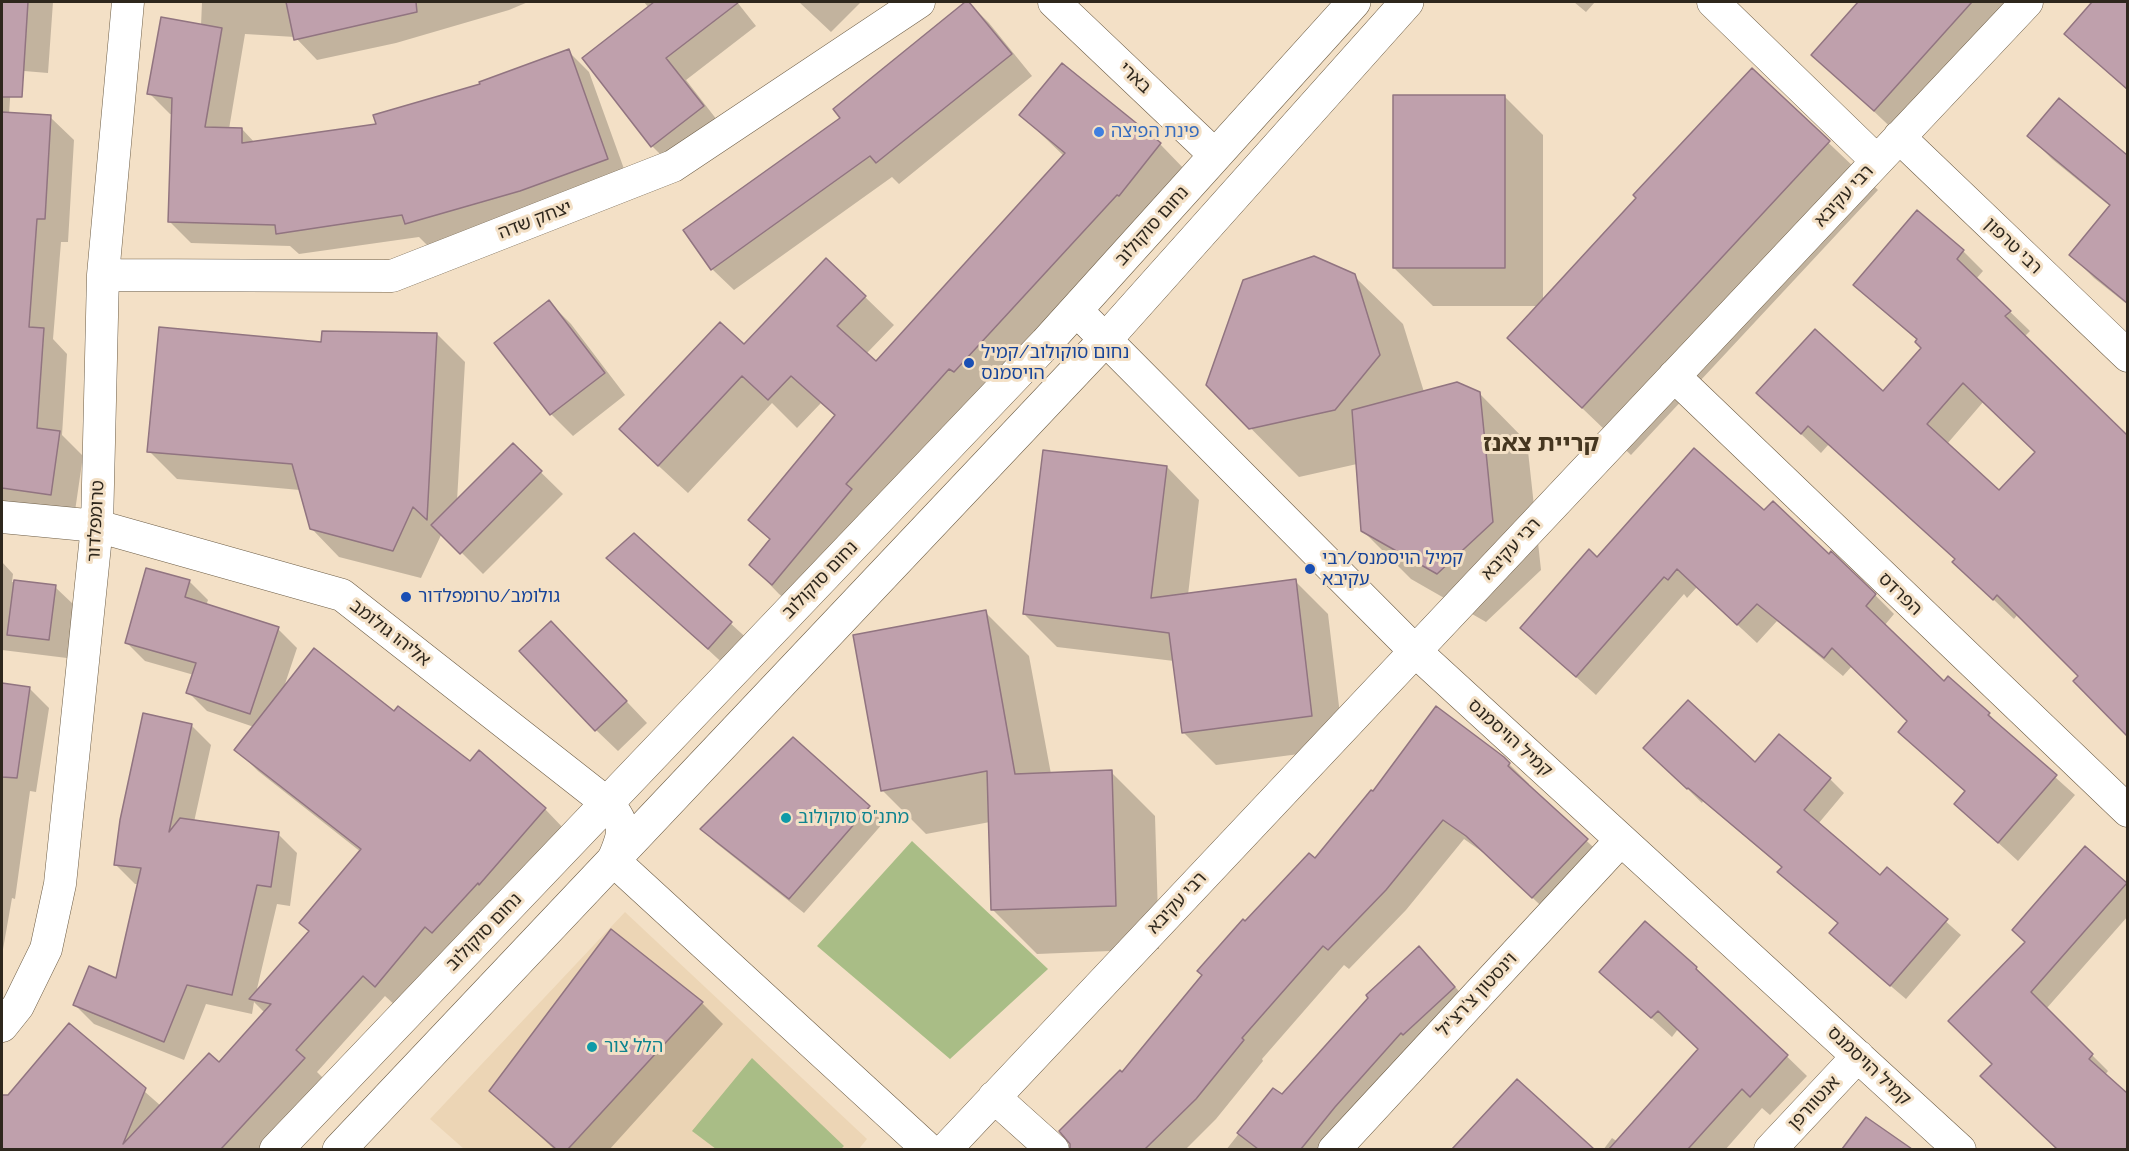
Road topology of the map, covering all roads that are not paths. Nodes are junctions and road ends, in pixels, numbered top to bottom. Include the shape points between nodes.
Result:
1 (128, 2) edge
2 (919, 2) edge
3 (1054, 2) edge
4 (1354, 2) edge
5 (1407, 2) edge
6 (1713, 2) edge
7 (2027, 2) edge
8 (1899, 137) junction
9 (1215, 155) junction
10 (1877, 161) junction
11 (103, 275) junction
12 (1076, 310) junction
13 (1106, 339) junction
14 (2127, 356) edge
15 (1674, 376) junction
16 (2, 517) edge
17 (98, 525) junction
18 (1415, 651) junction
19 (607, 803) junction
20 (2127, 811) edge
21 (1621, 840) junction
22 (613, 860) junction
23 (2, 1026) edge
24 (1858, 1056) junction
25 (994, 1097) junction
26 (276, 1149) edge
27 (339, 1149) edge
28 (929, 1149) edge
29 (945, 1149) edge
30 (1053, 1149) edge
31 (1334, 1149) edge
32 (1770, 1149) edge
33 (1960, 1149) edge

1 - 11 street, טרומפלדור
2 - 11 street, יצחק שדה via 673,166 392,276
3 - 9 street, בארי
4 - 9 main road, נחום סוקולוב
5 - 13 main road
6 - 10 street
7 - 8 street, רבי עקיבא
8 - 10 street, רבי עקיבא
8 - 14 street, רבי טרפון
9 - 12 main road, נחום סוקולוב
10 - 15 street, רבי עקיבא
11 - 17 street, טרומפלדור
12 - 13 street, קמיל הויסמנס
12 - 19 main road, נחום סוקולוב
13 - 18 street, קמיל הויסמנס
13 - 22 main road
15 - 18 street, רבי עקיבא
15 - 20 street, הפרדס
16 - 17 street, אליהו גולומב
17 - 19 street, אליהו גולומב via 342,595
17 - 23 street, טרומפלדור via 60,884 46,949 18,1006
18 - 21 street, קמיל הויסמנס
18 - 25 street, רבי עקיבא
19 - 22 street, אליהו גולומב via 619,817 623,836
19 - 26 main road, נחום סוקולוב
21 - 24 street, קמיל הויסמנס
21 - 31 street, וינסטון צ'רצ'יל
22 - 27 main road
22 - 28 street
24 - 32 street, אנטוורפן
24 - 33 street, קמיל הויסמנס
25 - 29 street, רבי עקיבא
25 - 30 street

